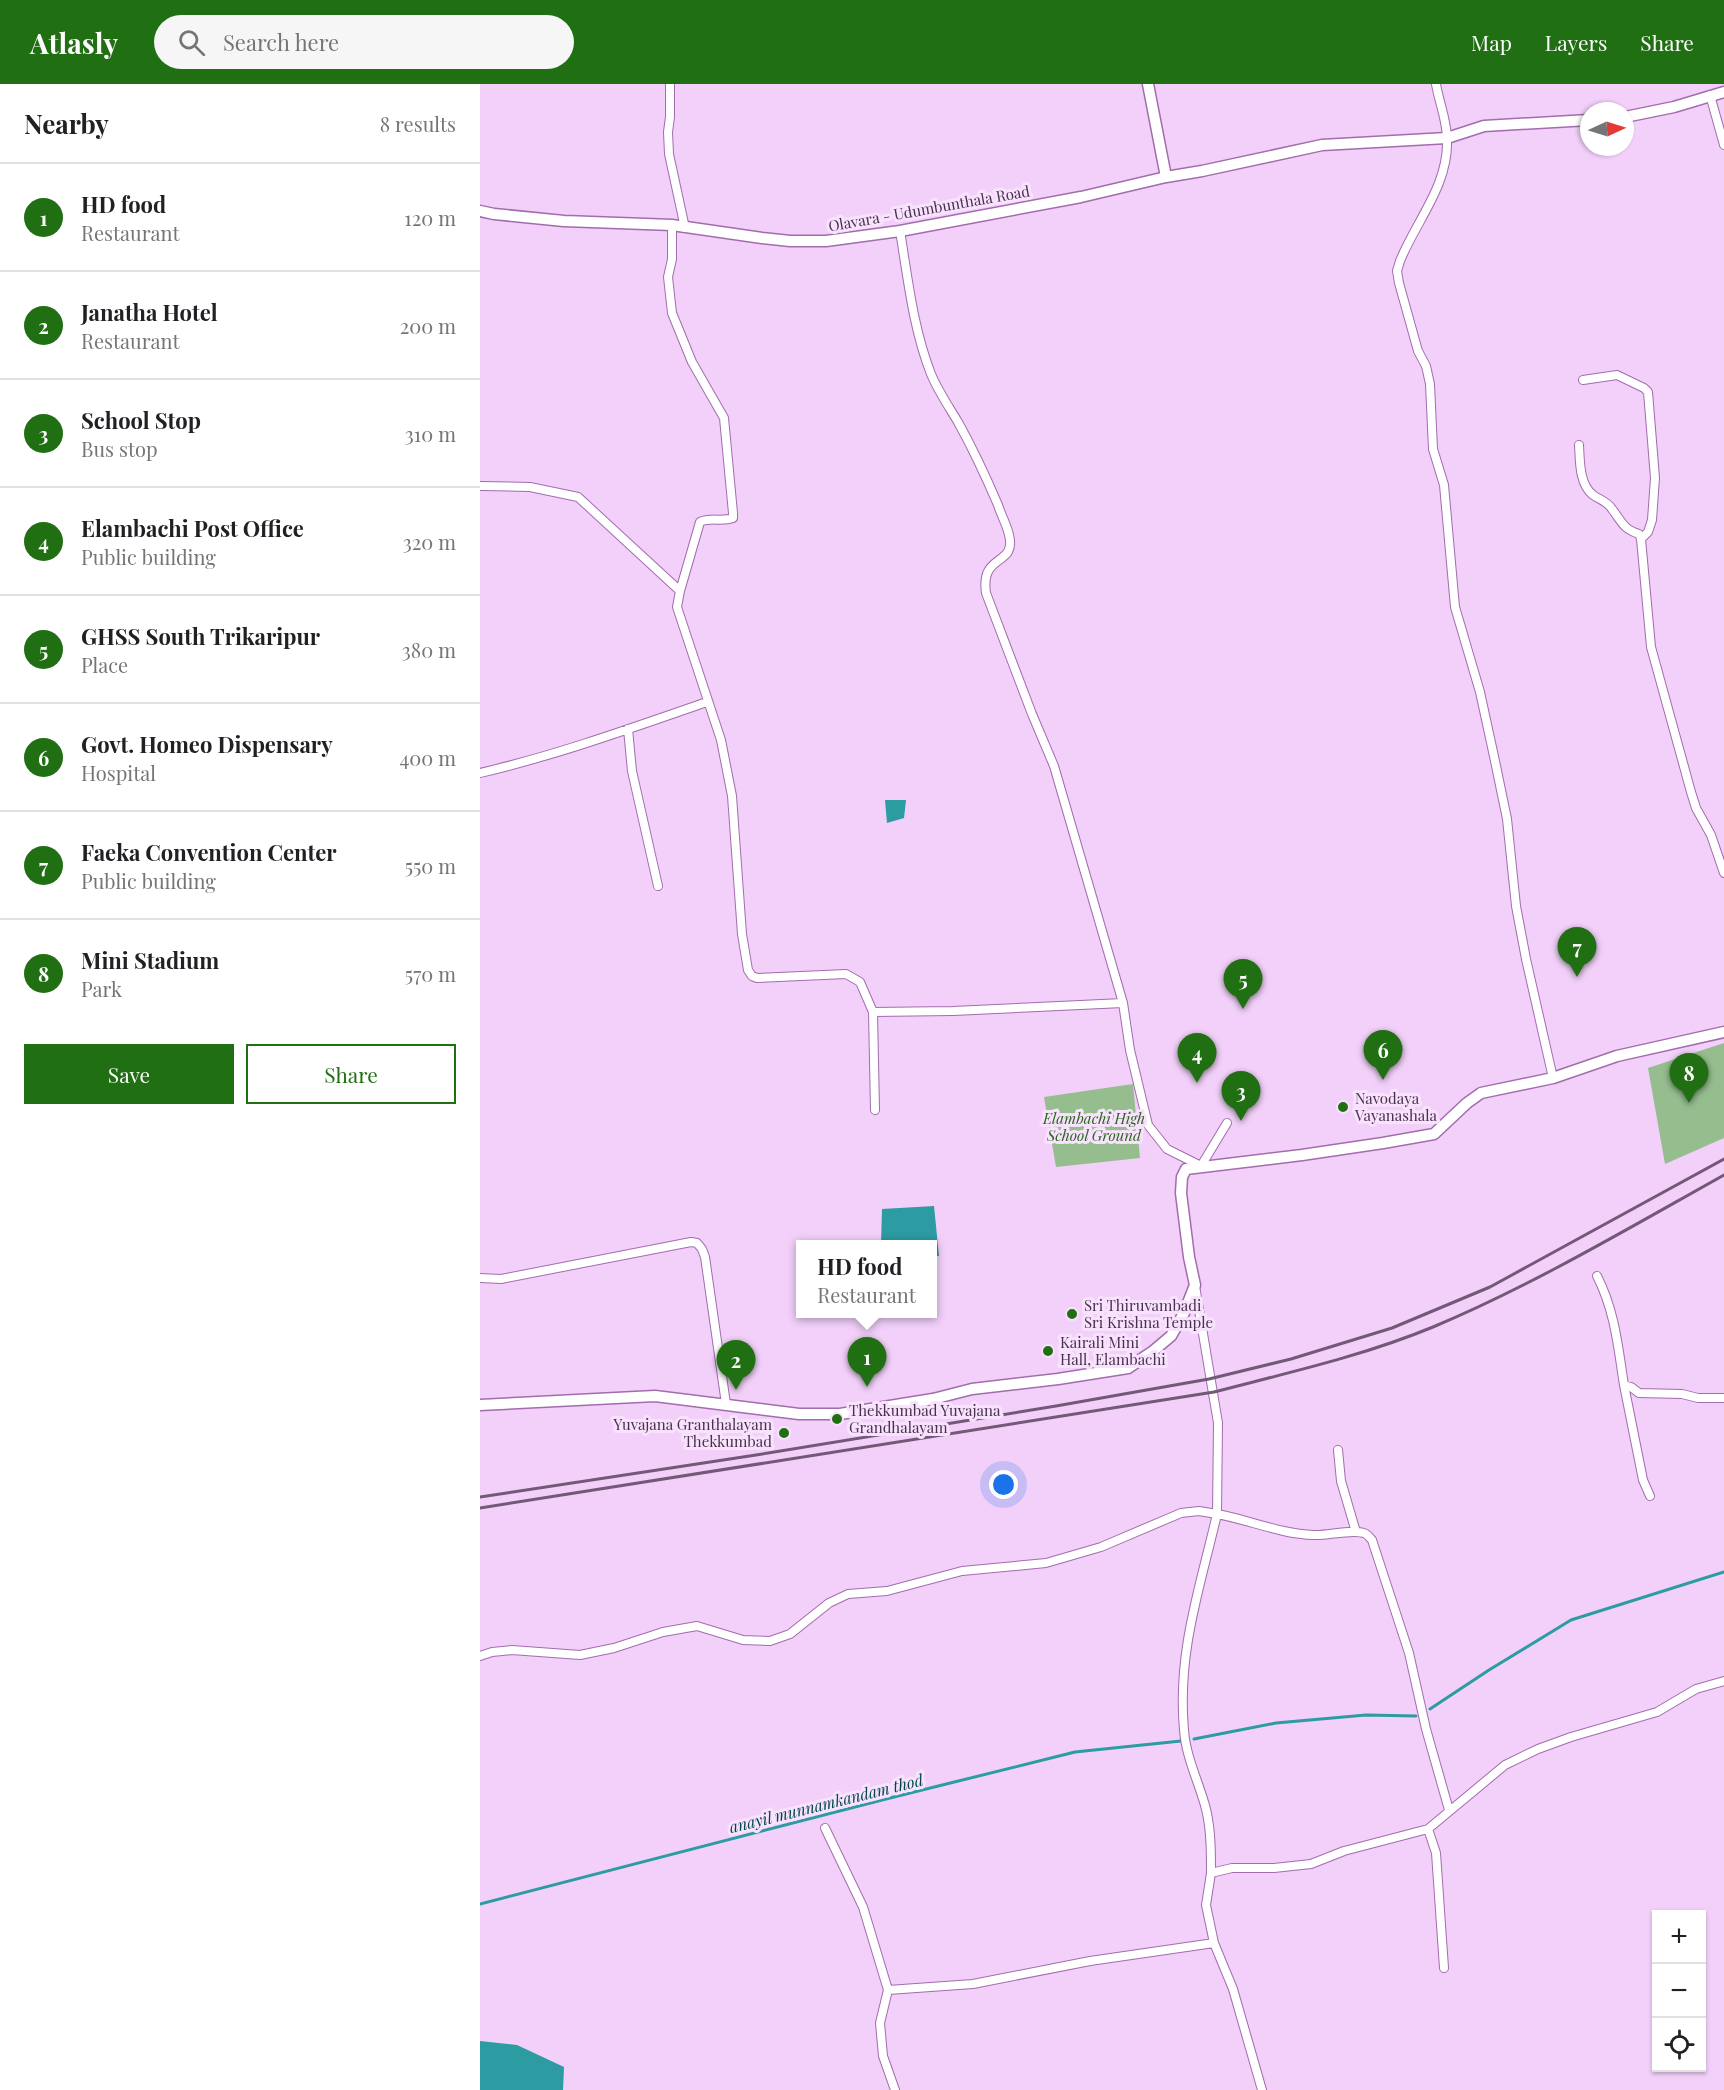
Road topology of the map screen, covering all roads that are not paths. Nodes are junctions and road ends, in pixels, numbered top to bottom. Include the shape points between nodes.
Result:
1 (670, 84) edge
2 (1148, 84) edge
3 (1436, 84) edge
4 (1724, 92) edge
5 (1710, 95) junction
6 (1634, 115) edge
7 (1580, 121) edge
8 (1447, 138) junction
9 (1724, 145) edge
10 (1166, 177) junction
11 (480, 211) edge
12 (672, 225) junction
13 (685, 228) junction
14 (900, 231) junction
15 (1583, 380) dead end
16 (1579, 445) dead end
17 (480, 486) edge
18 (1641, 539) junction
19 (680, 591) junction
20 (707, 702) junction
21 (628, 729) junction
22 (480, 773) edge
23 (1724, 873) edge
24 (658, 886) dead end
25 (1123, 1003) junction
26 (873, 1012) junction
27 (1724, 1032) edge
28 (1553, 1078) junction
29 (875, 1110) dead end
30 (1227, 1123) dead end
31 (1201, 1166) junction
32 (1597, 1276) dead end
33 (480, 1278) edge
34 (1195, 1285) junction
35 (1624, 1385) junction
36 (1724, 1398) edge
37 (726, 1404) junction
38 (480, 1405) edge
39 (1338, 1450) dead end
40 (1650, 1496) dead end
41 (1217, 1514) junction
42 (1356, 1532) junction
43 (480, 1656) edge
44 (1724, 1681) edge
45 (1449, 1810) junction
46 (825, 1828) dead end
47 (1428, 1829) junction
48 (1211, 1873) junction
49 (1214, 1943) junction
50 (1444, 1968) dead end
51 (888, 1990) junction
52 (895, 2090) edge
53 (1262, 2090) edge

1 - 13 street via 669,154
2 - 10 main road
3 - 8 street
4 - 5 main road
5 - 6 main road
5 - 9 street
7 - 8 main road, Olavara - Udumbunthala Road via 1484,126
8 - 10 main road, Olavara - Udumbunthala Road via 1322,145
8 - 28 street via 1446,159 1434,195 1397,271 1430,384 1433,449 1444,485 1455,607 1495,761 1507,819 1516,906
10 - 14 main road, Olavara - Udumbunthala Road
11 - 12 main road, Olavara - Udumbunthala Road via 564,221
12 - 13 main road, Olavara - Udumbunthala Road
12 - 19 street via 668,277 672,313 692,362 724,418 733,513 727,521 700,522
13 - 14 main road, Olavara - Udumbunthala Road via 790,241 826,241
14 - 25 street via 915,326 932,376 965,434 1009,534 1009,551 985,574 986,593 1054,766
15 - 18 street via 1617,375 1648,392 1655,478 1652,520
16 - 18 street via 1587,489 1606,502 1627,530 1639,534
17 - 19 street via 530,487 578,497
18 - 23 street via 1651,647 1658,677 1696,808 1711,835
19 - 20 street via 677,607
20 - 21 street
20 - 26 street via 721,740 732,796 748,970 757,978 846,974 860,982
21 - 22 street
21 - 24 street via 632,771
25 - 26 street
25 - 31 street via 1148,1125 1167,1149
26 - 29 street
27 - 28 main road via 1617,1056
28 - 31 main road via 1481,1093 1434,1134
30 - 31 street
31 - 34 main road via 1186,1169 1181,1193
32 - 35 street via 1617,1332
33 - 37 street via 501,1280 697,1243 705,1257
34 - 37 main road via 1170,1336 1128,1368 972,1389 840,1414 799,1414
34 - 41 street via 1218,1423
35 - 36 street via 1639,1393
35 - 40 street via 1643,1480
37 - 38 main road via 655,1396
39 - 42 street via 1341,1481
41 - 42 street via 1312,1535
41 - 43 street via 1181,1513 1101,1547 1046,1563 962,1571 887,1591 848,1594 829,1603 790,1634 770,1641 743,1640 697,1626 580,1655 512,1650
41 - 48 street via 1182,1671 1184,1730 1189,1760 1206,1810
42 - 45 street via 1372,1540 1409,1653
44 - 45 street via 1696,1689 1657,1712 1538,1749 1505,1765
45 - 47 street
46 - 51 street via 863,1907
47 - 48 street via 1311,1864 1232,1868
47 - 50 street via 1436,1853
48 - 49 street via 1206,1905
49 - 51 street via 1090,1961 973,1984
49 - 53 street via 1233,1989
51 - 52 street via 880,2023 883,2056

